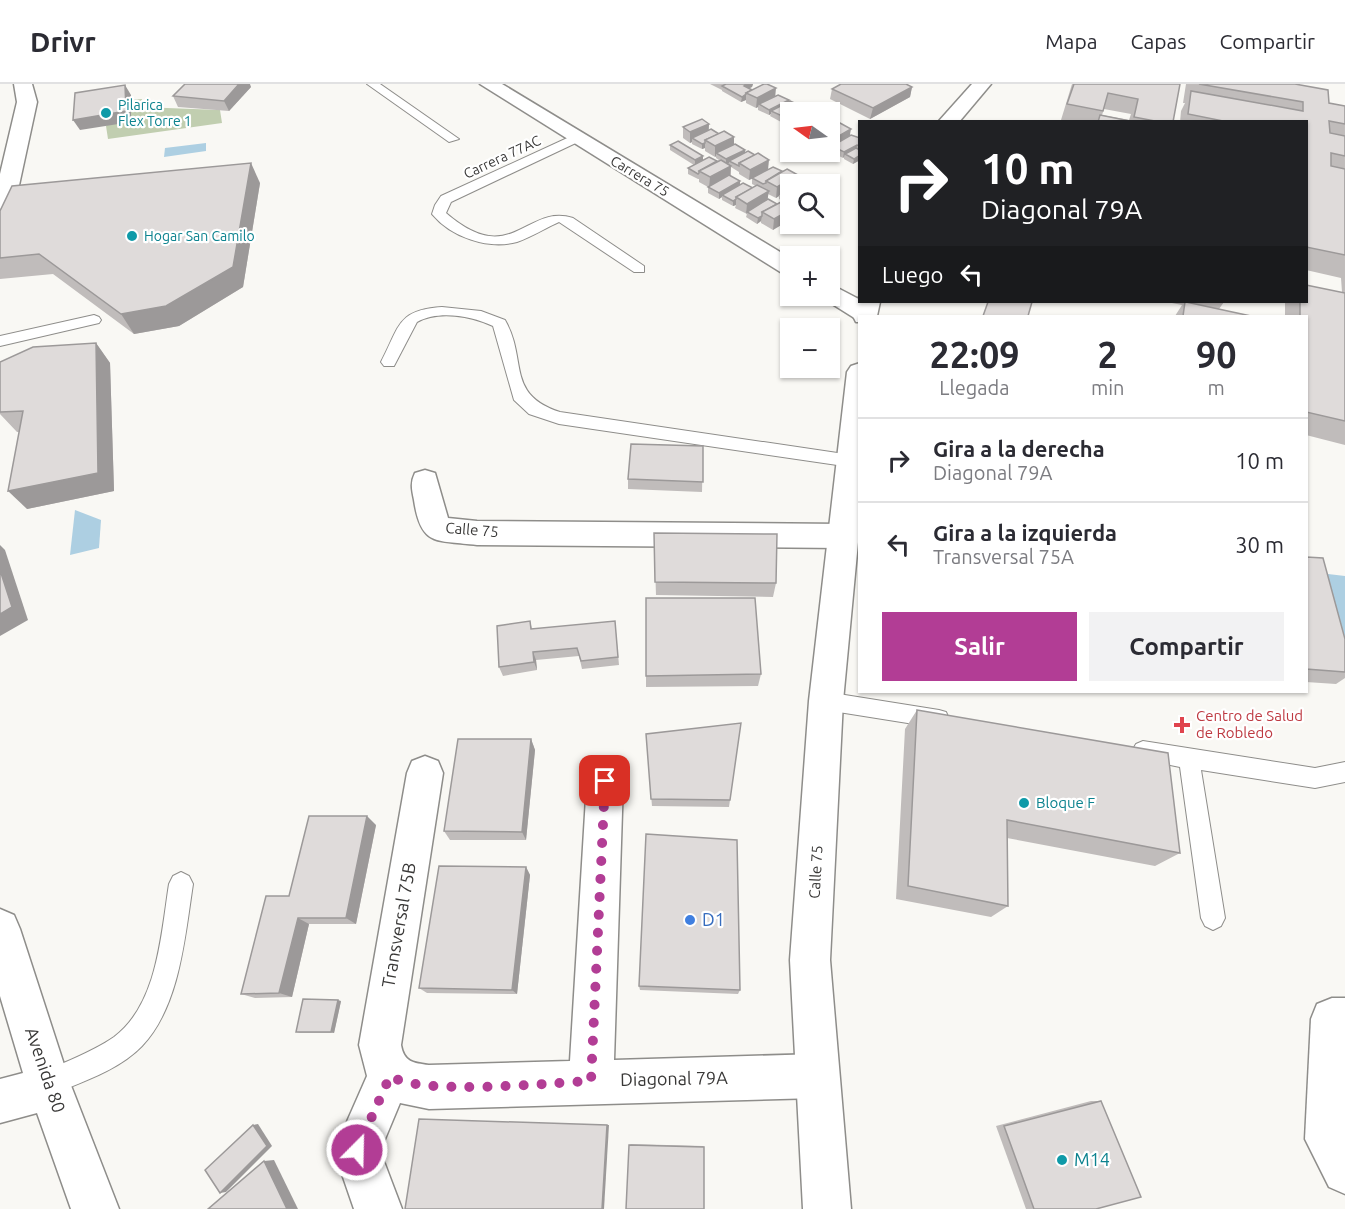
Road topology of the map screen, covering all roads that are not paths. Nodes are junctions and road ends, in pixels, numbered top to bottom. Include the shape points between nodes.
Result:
1 (23, 84) edge
2 (373, 84) edge
3 (489, 84) edge
4 (982, 84) edge
5 (950, 120) edge
6 (576, 138) junction
7 (453, 139) dead end
8 (0, 202) edge
9 (780, 262) edge
10 (639, 268) dead end
11 (840, 297) edge
12 (866, 310) edge
13 (94, 321) edge
14 (0, 341) edge
15 (389, 362) dead end
16 (858, 411) edge
17 (857, 430) edge
18 (851, 461) junction
19 (424, 481) dead end
20 (843, 536) junction
21 (826, 701) junction
22 (964, 723) edge
23 (1118, 747) edge
24 (1189, 758) junction
25 (1345, 772) edge
26 (425, 773) dead end
27 (605, 781) dead end
28 (181, 884) dead end
29 (1213, 918) dead end
30 (0, 929) edge
31 (1345, 1019) edge
32 (390, 1076) junction
33 (817, 1076) junction
34 (591, 1081) junction
35 (48, 1083) junction
36 (0, 1101) edge
37 (1345, 1171) edge
38 (96, 1209) edge
39 (378, 1209) edge
40 (827, 1209) edge

1 - 8 street via 27,102 7,190
2 - 7 lane
3 - 6 street, Carrera 75
4 - 5 street
6 - 9 street, Carrera 75
6 - 10 lane, Carrera 77AC via 446,199 439,214 451,226 495,241 508,240 559,218
11 - 12 street
13 - 14 lane
15 - 18 lane via 417,314 434,311 489,317 500,323 520,396 535,410 559,418
16 - 17 street, Calle 75
17 - 18 street, Calle 75
18 - 20 street, Calle 75
19 - 20 street, Calle 75 via 432,523 442,529 477,533
20 - 21 street, Calle 75
21 - 22 lane
21 - 33 street, Calle 75 via 810,960
23 - 24 lane
24 - 25 lane via 1315,778
24 - 29 lane
26 - 32 street, Transversal 75B via 380,1045
27 - 34 street
28 - 35 lane via 166,966 148,1015 134,1037 111,1053
30 - 35 street, Avenida 80
31 - 37 street via 1332,1019 1328,1139
32 - 34 street, Diagonal 79A via 400,1082 429,1087
32 - 39 street via 357,1150
33 - 34 street, Diagonal 79A
33 - 40 street, Calle 75
35 - 36 street via 31,1093
35 - 38 street, Avenida 80

